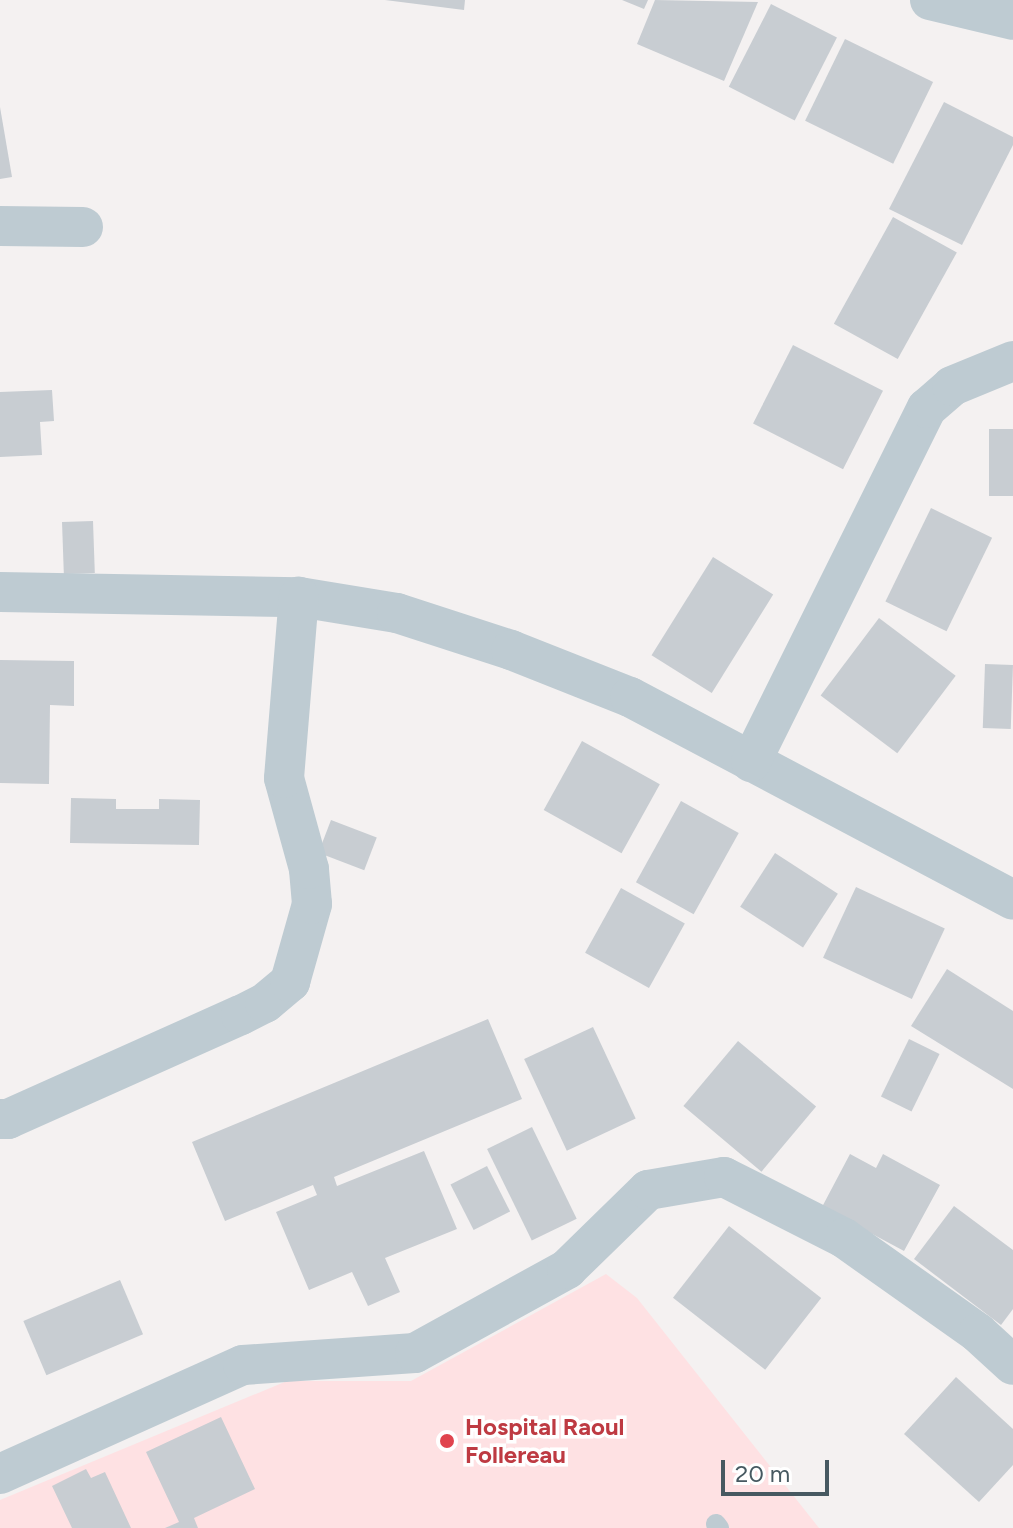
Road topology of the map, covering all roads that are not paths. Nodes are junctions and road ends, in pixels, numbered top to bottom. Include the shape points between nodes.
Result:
1 (930, 0) edge
2 (1013, 20) edge
3 (0, 226) edge
4 (83, 227) dead end
5 (1013, 361) edge
6 (0, 592) edge
7 (299, 597) junction
8 (751, 762) junction
9 (1013, 900) edge
10 (0, 1119) edge
11 (1013, 1365) edge
12 (0, 1474) edge

1 - 2 street
3 - 4 street
5 - 8 street via 952,386 927,408
6 - 7 street
7 - 8 street via 397,613 511,650 630,697
7 - 10 street via 284,778 309,869 312,904 290,982 241,1015
8 - 9 street
11 - 12 street via 978,1333 844,1238 724,1177 648,1190 567,1269 415,1353 243,1365

